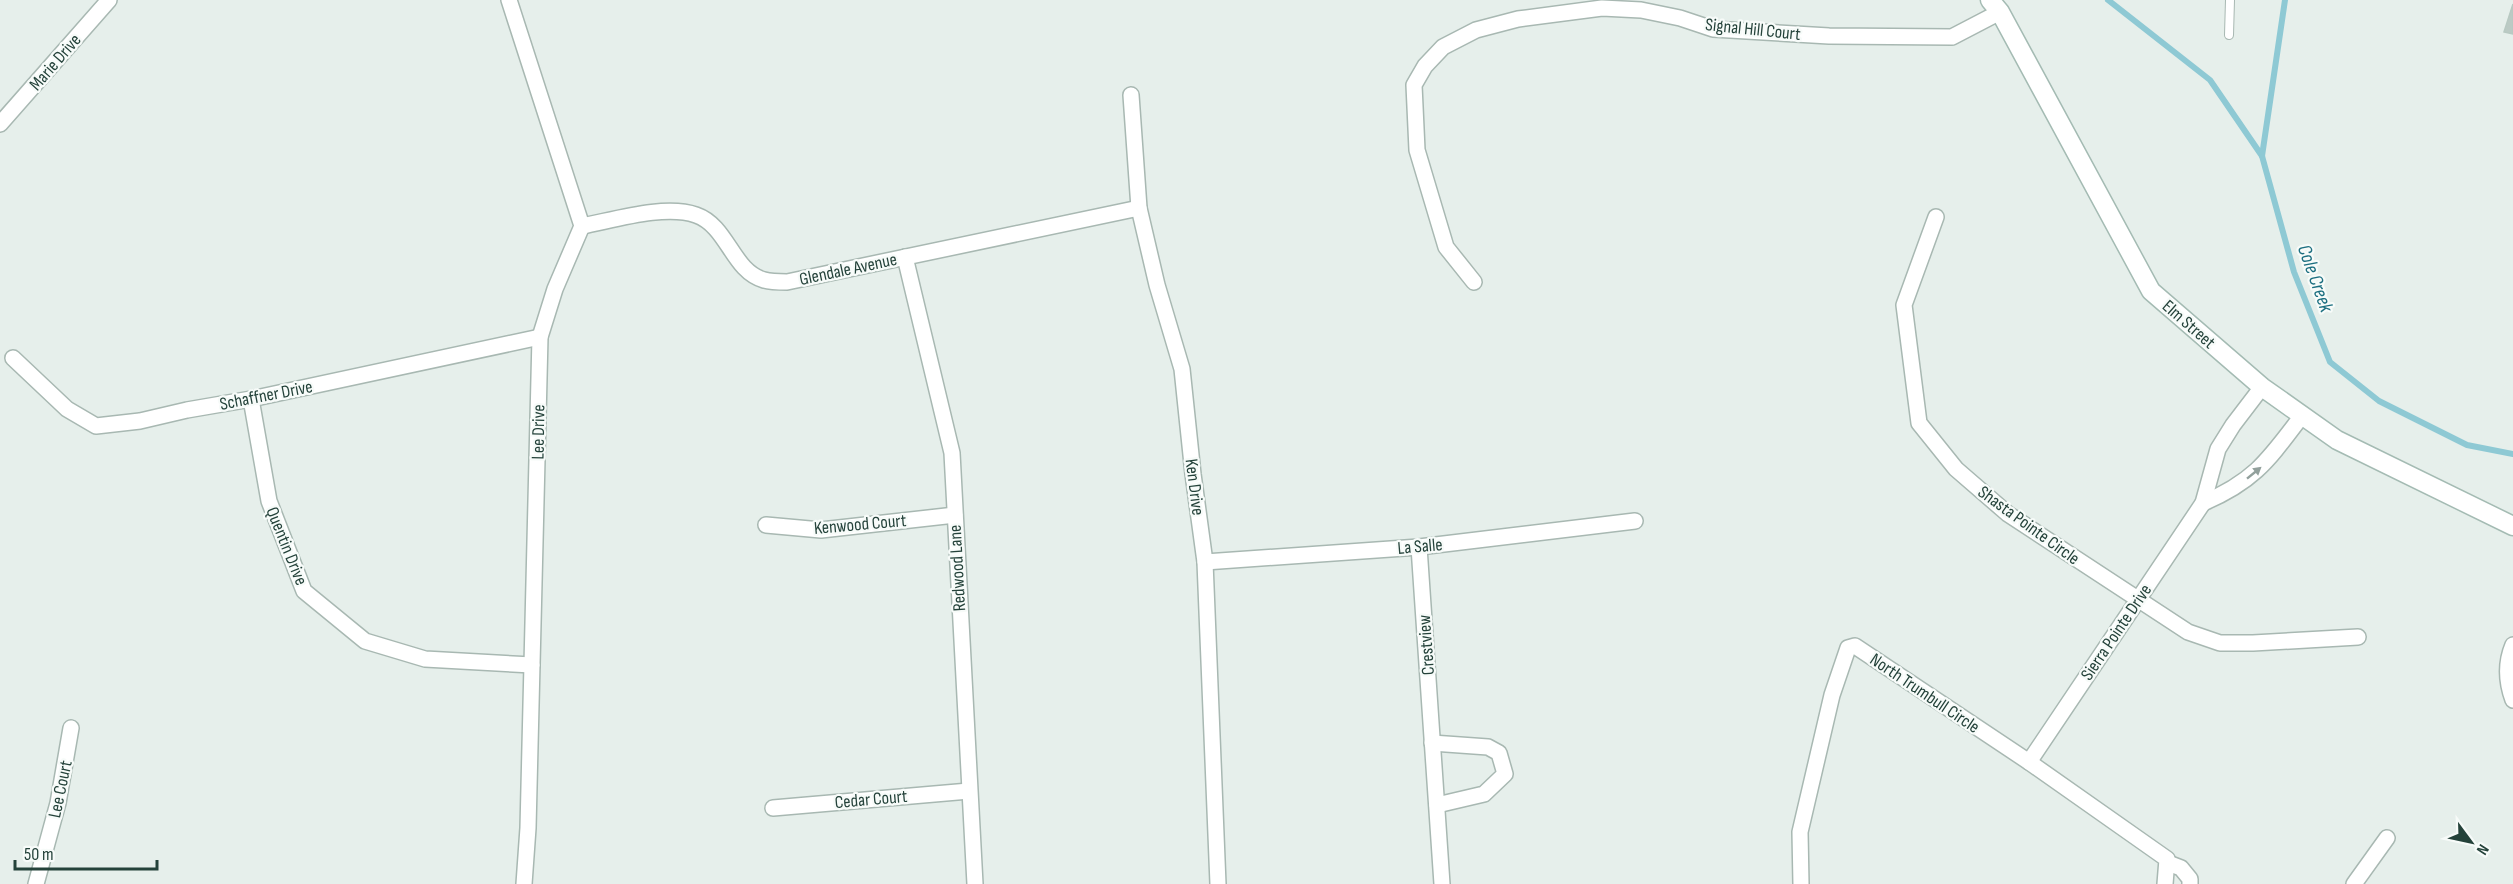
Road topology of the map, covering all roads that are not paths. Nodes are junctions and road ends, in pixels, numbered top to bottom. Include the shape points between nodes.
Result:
1 (109, 0) edge
2 (509, 0) edge
3 (2230, 0) edge
4 (1995, 6) edge
5 (2229, 35) dead end
6 (1131, 95) dead end
7 (0, 124) edge
8 (1139, 208) junction
9 (1936, 217) dead end
10 (582, 226) junction
11 (905, 257) junction
12 (1474, 282) dead end
13 (540, 337) junction
14 (13, 358) dead end
15 (2262, 387) junction
16 (251, 399) junction
17 (2301, 417) junction
18 (2204, 503) junction
19 (955, 515) junction
20 (1635, 521) dead end
21 (766, 525) dead end
22 (2513, 526) edge
23 (1419, 547) junction
24 (1205, 562) junction
25 (2138, 598) junction
26 (2358, 636) dead end
27 (2513, 645) edge
28 (532, 665) junction
29 (2513, 700) edge
30 (71, 728) dead end
31 (1432, 743) junction
32 (2029, 762) junction
33 (969, 791) junction
34 (1437, 805) junction
35 (773, 808) dead end
36 (2387, 838) dead end
37 (2168, 863) junction
38 (36, 884) edge
39 (524, 884) edge
40 (975, 884) edge
41 (1218, 884) edge
42 (1442, 884) edge
43 (1802, 884) edge
44 (2165, 884) edge
45 (2190, 884) edge
46 (2354, 884) edge

1 - 7 street, Marie Drive
2 - 10 street
3 - 5 lane
4 - 12 street, Signal Hill Court via 1952,37 1713,29 1641,10 1602,8 1518,19 1476,30 1443,46 1414,85 1417,150 1446,247
4 - 15 main road, Elm Street via 2151,291
6 - 8 street, Ken Drive
8 - 11 street, Glendale Avenue
8 - 24 street, Ken Drive via 1182,369
9 - 25 street, Shasta Pointe Circle via 1904,305 1919,423 1956,469 2008,514
10 - 11 street, Glendale Avenue via 652,213 697,215 715,226 745,269 763,280 787,282
10 - 13 street, Lee Drive
11 - 19 street, Redwood Lane via 952,453
13 - 16 street, Schaffner Drive
13 - 28 street, Lee Drive
14 - 16 street, Schaffner Drive via 67,409 96,426
15 - 17 main road, Elm Street
15 - 18 street, Sierra Pointe Drive via 2218,449
16 - 28 street, Quentin Drive via 269,501 304,591 365,641 425,659
18 -> 17 street, Sierra Pointe Drive via 2238,486 2257,471
17 - 22 main road, Elm Street via 2337,440
18 - 25 street, Sierra Pointe Drive
19 - 21 street, Kenwood Court via 821,530
19 - 33 street, Redwood Lane
20 - 23 street, La Salle
23 - 24 street, La Salle
23 - 31 street, Crestview
24 - 41 street, Ken Drive
25 - 26 street, Shasta Pointe Circle via 2188,632 2220,643
25 - 32 street, Sierra Pointe Drive
27 - 29 street via 2508,659 2508,686
28 - 39 street, Lee Drive
30 - 38 street, Lee Court via 58,803
31 - 34 street, Crestview
31 - 34 street via 1488,747 1499,753 1505,774 1484,794
32 - 37 street, North Trumbull Circle
32 - 43 street, North Trumbull Circle via 1851,646 1832,695 1800,832
33 - 35 street, Cedar Court
33 - 40 street, Redwood Lane
34 - 42 street, Crestview
36 - 46 street
37 - 44 street
37 - 45 street, North Trumbull Circle via 2181,868

